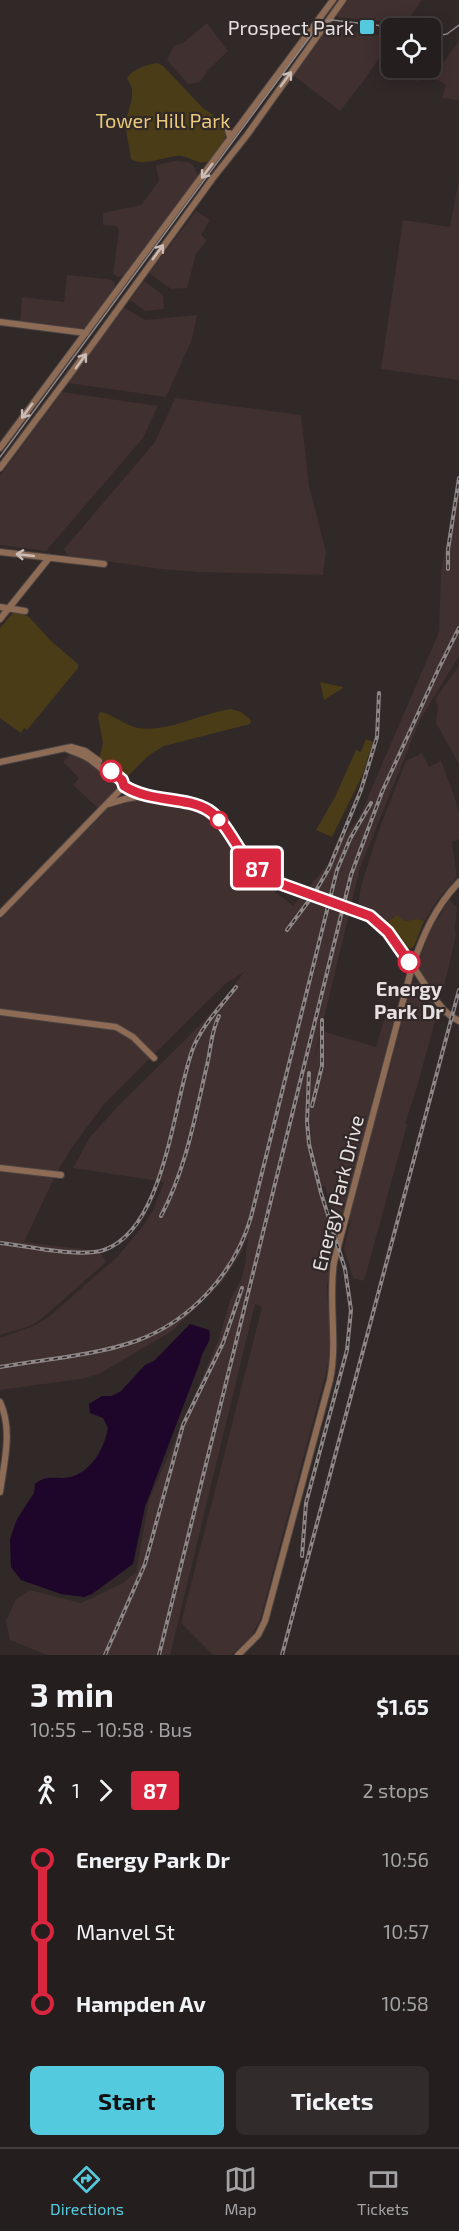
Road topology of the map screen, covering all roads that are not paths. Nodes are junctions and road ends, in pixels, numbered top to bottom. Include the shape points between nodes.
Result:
1 (333, 0) edge
2 (343, 0) edge
3 (225, 120) dead end
4 (230, 137) junction
5 (0, 321) edge
6 (86, 333) junction
7 (0, 448) edge
8 (0, 468) edge
9 (0, 552) edge
10 (49, 558) junction
11 (104, 564) dead end
12 (0, 607) edge
13 (9, 608) junction
14 (25, 611) dead end
15 (0, 619) edge
16 (0, 762) edge
17 (124, 786) junction
18 (147, 796) junction
19 (105, 805) junction
20 (459, 882) edge
21 (0, 914) edge
22 (420, 944) junction
23 (401, 950) junction
24 (412, 967) junction
25 (424, 983) junction
26 (407, 987) junction
27 (0, 1012) edge
28 (459, 1021) edge
29 (154, 1058) dead end
30 (0, 1168) edge
31 (61, 1175) dead end
32 (0, 1403) edge
33 (1, 1472) edge
34 (0, 1492) edge
35 (238, 1655) edge

1 - 4 street
8 -> 2 street via 253,128
3 - 4 street
4 -> 6 street
5 - 6 street
6 -> 7 street
10 -> 9 street
10 - 11 street
10 - 13 street
12 - 13 street
13 - 14 street
13 - 15 street
16 - 17 street via 74,747 90,754
17 - 18 street
17 - 19 street
18 - 19 street
18 - 23 street, bridge via 196,805 210,812 247,860 273,881 357,910 382,926
19 - 21 street
20 - 22 street, Energy Park Drive via 437,909
22 - 23 street via 411,952
22 - 24 street, Energy Park Drive
23 - 24 street
24 - 25 street
24 - 26 street, Energy Park Drive
25 - 26 street via 416,981
25 - 28 street via 443,1011
26 - 35 street, Energy Park Drive via 334,1262 330,1380 265,1621 258,1635
27 - 29 street via 116,1028 133,1037
30 - 31 street
32 - 33 street via 7,1429
33 - 34 street

